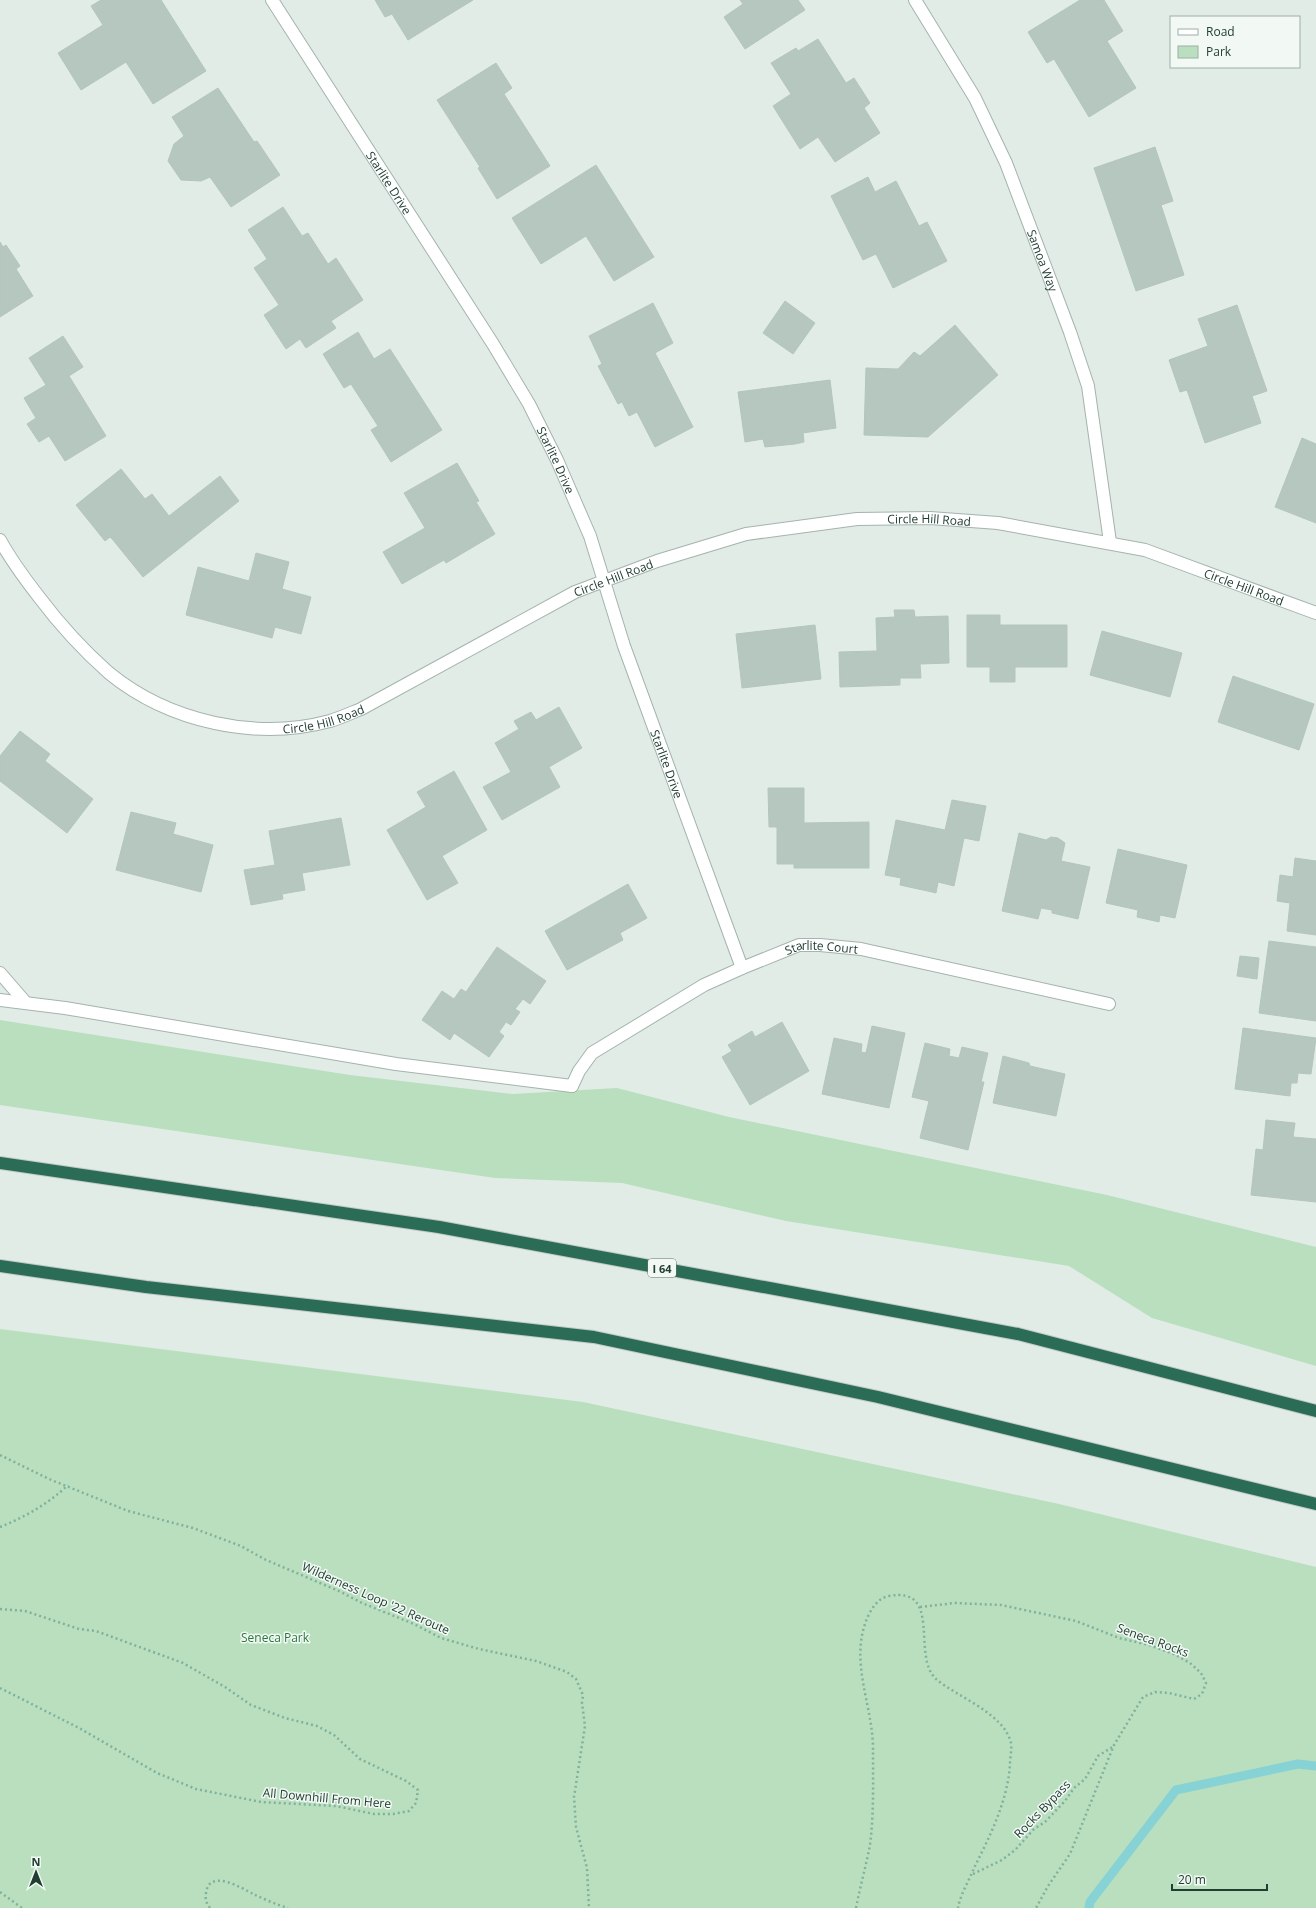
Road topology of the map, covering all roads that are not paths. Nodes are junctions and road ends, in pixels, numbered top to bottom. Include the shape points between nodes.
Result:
1 (272, 0) edge
2 (915, 0) edge
3 (0, 540) edge
4 (1110, 542) junction
5 (603, 580) junction
6 (1316, 613) edge
7 (742, 968) junction
8 (0, 973) edge
9 (0, 1000) edge
10 (26, 1003) junction
11 (1109, 1004) dead end
12 (0, 1163) edge
13 (0, 1266) edge
14 (1316, 1412) edge
15 (1316, 1504) edge

1 - 5 street, Starlite Drive via 529,404 558,460 590,536
2 - 4 street, Samoa Way via 974,98 1006,163 1070,332 1088,386
3 - 5 street, Circle Hill Road via 63,628 110,673 168,708 232,726 265,729 298,727 330,721 361,709 575,592
4 - 5 street, Circle Hill Road via 998,523 930,518 857,519 746,534
4 - 6 street, Circle Hill Road via 1145,550
5 - 7 street, Starlite Drive via 624,646
7 - 10 street, Starlite Court via 704,985 592,1053 579,1070 572,1086 396,1064
7 - 11 street, Starlite Court via 799,945 861,949
8 - 10 street
9 - 10 street
12 - 14 highway, I 64 via 439,1227 1010,1332
13 - 15 highway via 146,1287 594,1337 878,1397

